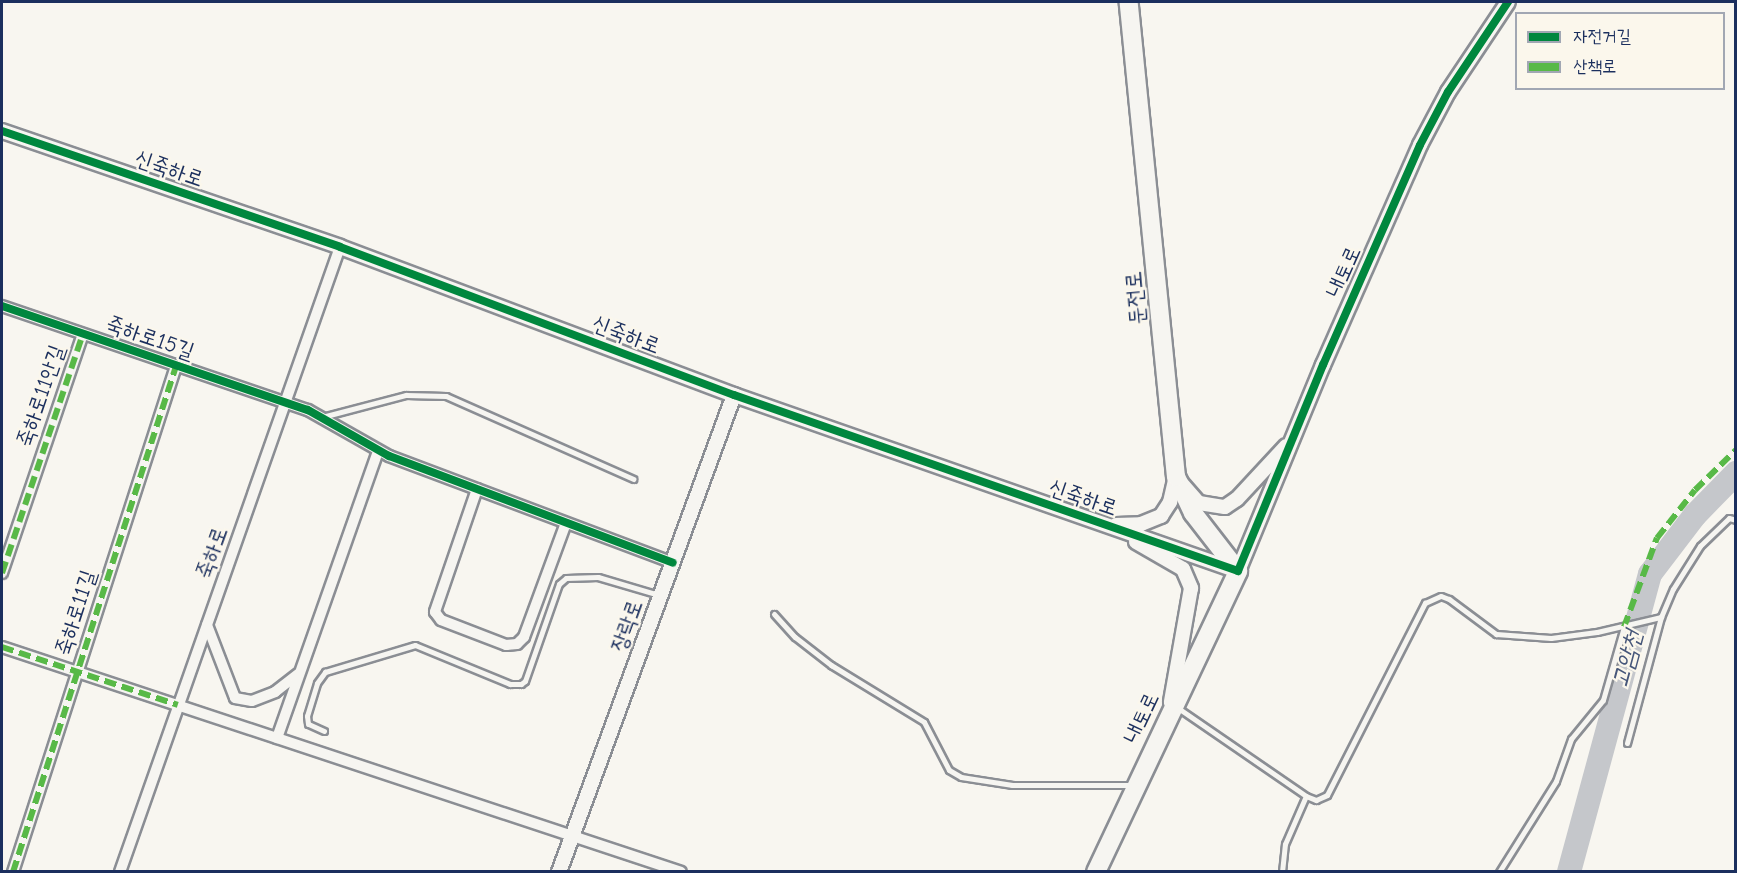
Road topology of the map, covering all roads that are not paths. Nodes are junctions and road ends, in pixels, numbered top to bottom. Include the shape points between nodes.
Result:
1 (1129, 2) edge
2 (1508, 2) edge
3 (2, 131) edge
4 (340, 247) junction
5 (2, 306) edge
6 (83, 334) junction
7 (176, 366) junction
8 (734, 395) junction
9 (287, 403) junction
10 (321, 417) junction
11 (1292, 440) junction
12 (378, 452) junction
13 (1176, 477) junction
14 (633, 479) dead end
15 (477, 489) junction
16 (1736, 511) edge
17 (1732, 519) edge
18 (566, 523) junction
19 (1107, 525) junction
20 (4, 559) edge
21 (673, 563) junction
22 (1238, 571) junction
23 (2, 573) edge
24 (661, 596) junction
25 (774, 614) dead end
26 (1660, 617) junction
27 (207, 625) junction
28 (1626, 627) junction
29 (2, 647) edge
30 (301, 671) junction
31 (77, 673) junction
32 (178, 705) junction
33 (1170, 714) junction
34 (324, 731) dead end
35 (277, 738) junction
36 (1628, 743) dead end
37 (1136, 786) junction
38 (1306, 796) junction
39 (573, 836) junction
40 (13, 872) edge
41 (120, 872) edge
42 (559, 872) edge
43 (681, 872) edge
44 (1096, 872) edge
45 (1282, 872) edge
46 (1499, 872) edge

1 - 13 main road, 둔전로
2 - 11 street, 내토로 via 1448,92 1420,145
3 - 4 street, 신죽하로
4 - 8 street, 신죽하로
4 - 9 street, 죽하로
5 - 6 street, 죽하로15길
6 - 7 street, 죽하로15길
6 - 20 street, 죽하로11안길
7 - 9 street, 죽하로15길
7 - 31 street, 죽하로11길
8 - 19 street, 신죽하로
8 - 21 street, 장락로
9 - 10 street, 죽하로15길
9 - 27 street, 죽하로
10 - 12 street, 죽하로15길
10 - 14 lane via 406,394 446,396
11 - 13 street via 1237,500 1225,507 1199,503
11 - 22 street, 내토로
12 - 15 street, 죽하로15길
12 - 30 street
13 - 19 street via 1170,502 1161,516 1141,524
13 - 22 main road, 둔전로 via 1193,513
15 - 18 street, 죽하로15길
15 - 18 street via 435,612 441,620 506,645 517,644 524,637
16 - 17 lane
17 - 26 lane via 1700,546
18 - 21 street, 죽하로15길
19 - 22 street, 신죽하로
19 - 33 street via 1175,564 1188,577 1188,617
20 - 23 street, 죽하로11안길
21 - 24 street, 장락로
22 - 33 main road, 내토로
24 - 34 lane via 598,577 566,578 558,584 521,684 510,684 415,645 325,672 307,716 308,724
24 - 39 street, 장락로
25 - 37 lane via 795,637 831,665 924,722 949,770 961,777 1012,785
26 - 28 lane
26 - 36 lane
27 - 30 street via 235,698 252,701 274,692
27 - 32 street, 죽하로
28 - 38 lane via 1562,638 1496,634 1449,598 1432,598 1425,603 1401,645 1327,795 1316,800
28 - 46 lane via 1603,700 1571,739 1556,781
29 - 31 street
30 - 35 street
31 - 32 street
31 - 40 street, 죽하로11길
32 - 35 street
32 - 41 street, 죽하로
33 - 37 main road, 내토로
33 - 38 lane
35 - 39 street
37 - 44 main road, 내토로
38 - 45 lane via 1285,844
39 - 42 street, 장락로
39 - 43 street

